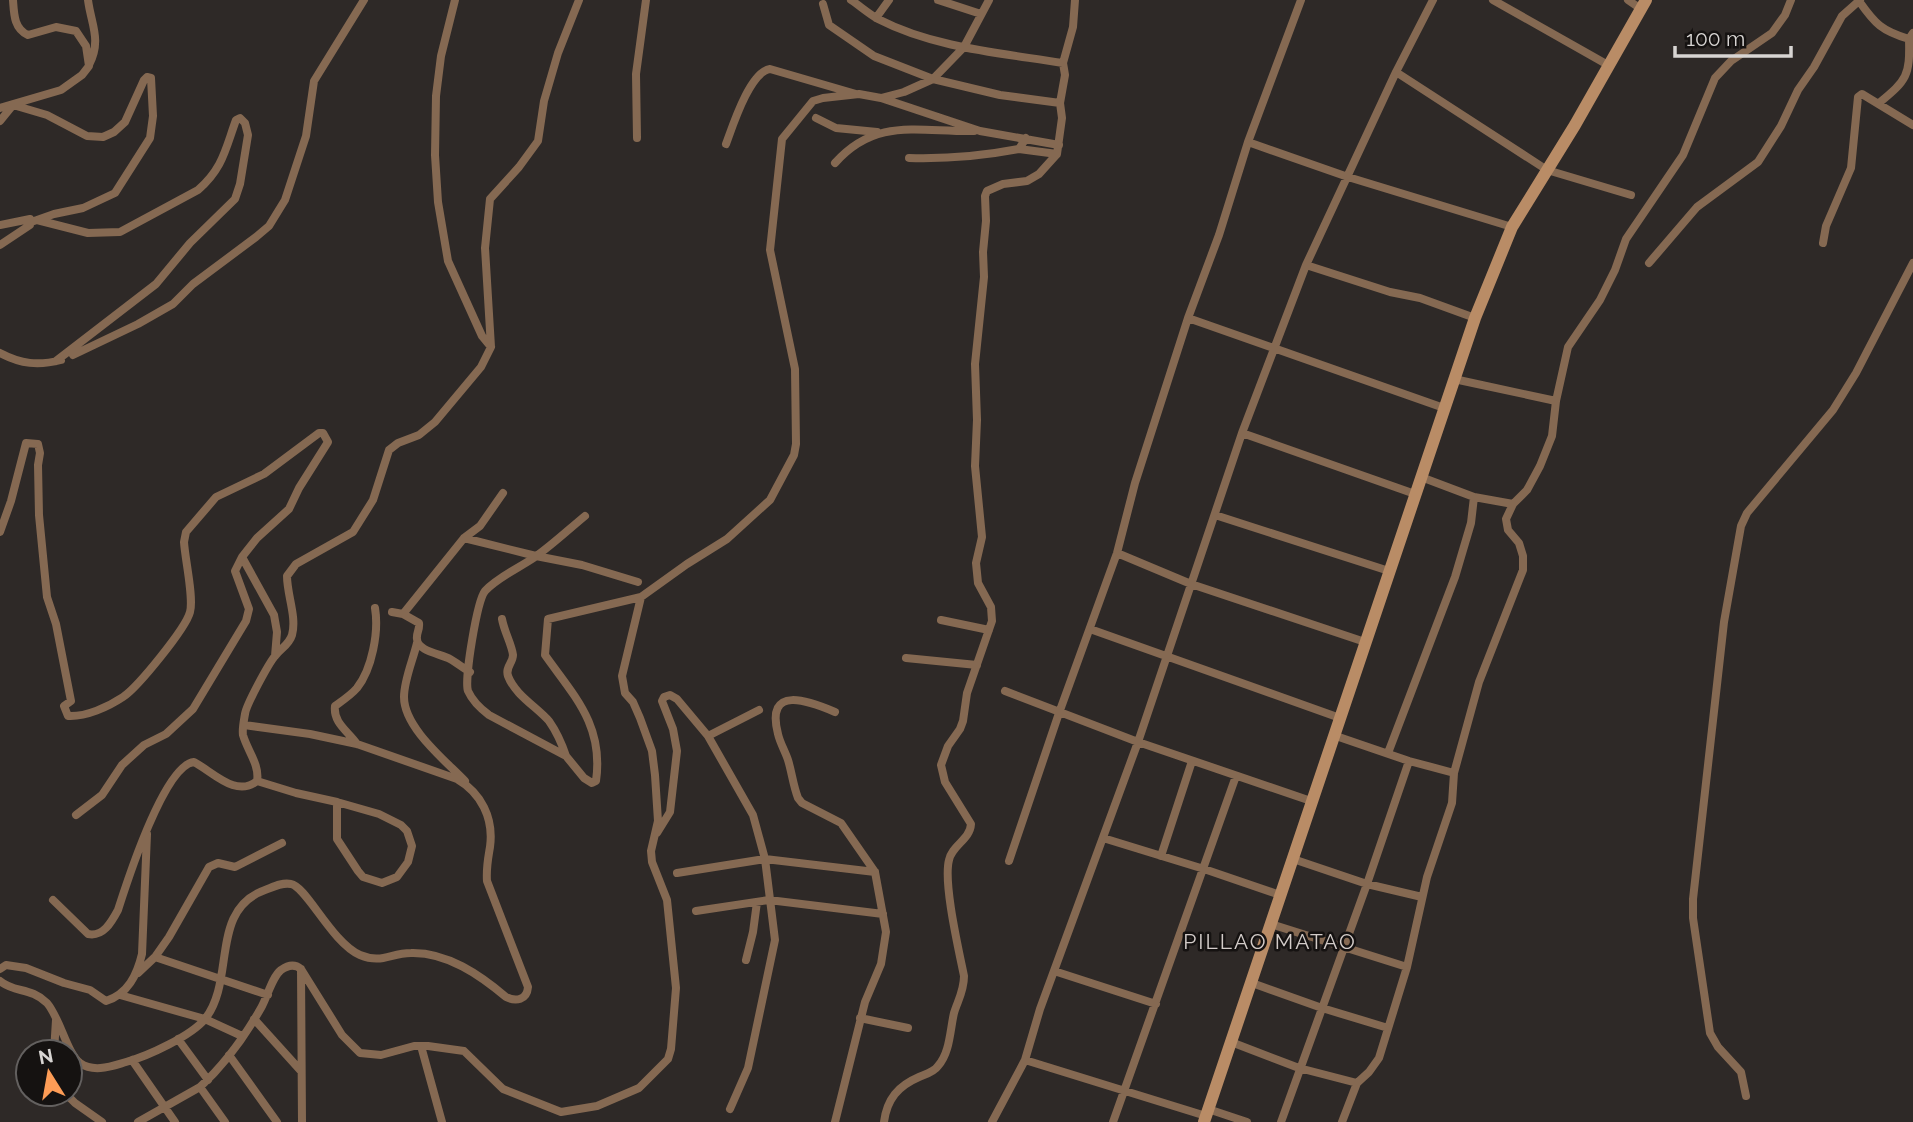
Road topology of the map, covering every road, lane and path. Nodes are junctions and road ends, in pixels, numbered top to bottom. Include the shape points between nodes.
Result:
1 (13, 0) edge
2 (88, 0) edge
3 (364, 0) edge
4 (455, 0) edge
5 (579, 0) edge
6 (646, 0) edge
7 (851, 0) edge
8 (889, 0) edge
9 (938, 0) edge
10 (989, 0) edge
11 (1075, 0) edge
12 (1301, 0) edge
13 (1433, 0) edge
14 (1493, 0) edge
15 (1628, 0) edge
16 (1791, 0) edge
17 (1860, 1) edge
18 (823, 4) dead end
19 (1644, 4) edge
20 (981, 14) junction
21 (876, 18) junction
22 (1911, 36) edge
23 (964, 47) junction
24 (1063, 63) junction
25 (1608, 65) junction
26 (89, 66) junction
27 (1396, 72) junction
28 (933, 79) junction
29 (859, 94) junction
30 (881, 97) junction
31 (1060, 103) junction
32 (1880, 103) junction
33 (13, 106) junction
34 (0, 108) edge
35 (816, 118) dead end
36 (0, 121) edge
37 (1913, 125) edge
38 (980, 131) junction
39 (880, 132) junction
40 (637, 138) dead end
41 (1026, 138) junction
42 (1248, 142) junction
43 (726, 144) dead end
44 (1019, 149) junction
45 (1058, 149) junction
46 (909, 158) dead end
47 (835, 163) dead end
48 (1547, 170) junction
49 (1348, 177) junction
50 (1631, 195) dead end
51 (34, 221) junction
52 (0, 225) edge
53 (1512, 227) junction
54 (1824, 243) dead end
55 (0, 245) edge
56 (1649, 263) dead end
57 (1913, 263) edge
58 (1306, 265) junction
59 (1188, 318) junction
60 (1475, 318) junction
61 (491, 347) junction
62 (1274, 349) junction
63 (0, 353) edge
64 (56, 361) junction
65 (1454, 379) junction
66 (1556, 401) junction
67 (1444, 408) junction
68 (1242, 433) junction
69 (1420, 477) junction
70 (503, 493) dead end
71 (1415, 494) junction
72 (1474, 497) junction
73 (1513, 504) junction
74 (1214, 515) junction
75 (585, 516) dead end
76 (0, 532) edge
77 (464, 538) junction
78 (1117, 553) junction
79 (536, 556) junction
80 (242, 557) junction
81 (1389, 571) junction
82 (638, 582) dead end
83 (1192, 583) junction
84 (641, 597) junction
85 (375, 608) dead end
86 (392, 612) dead end
87 (404, 614) junction
88 (502, 619) dead end
89 (941, 620) dead end
90 (1090, 629) junction
91 (989, 630) junction
92 (1365, 642) junction
93 (417, 643) junction
94 (275, 656) junction
95 (1167, 656) junction
96 (906, 658) dead end
97 (977, 665) junction
98 (470, 672) junction
99 (1005, 691) dead end
100 (759, 710) dead end
101 (835, 712) dead end
102 (1059, 713) junction
103 (1340, 718) junction
104 (244, 725) junction
105 (708, 736) junction
106 (1333, 736) junction
107 (1138, 742) junction
108 (357, 744) junction
109 (1388, 753) junction
110 (566, 756) junction
111 (1192, 761) junction
112 (1409, 761) junction
113 (1454, 773) junction
114 (1236, 776) junction
115 (257, 781) junction
116 (469, 786) junction
117 (1311, 801) junction
118 (337, 802) junction
119 (76, 816) dead end
120 (148, 826) junction
121 (657, 833) junction
122 (1103, 838) junction
123 (282, 843) dead end
124 (1161, 856) junction
125 (765, 859) junction
126 (1293, 859) junction
127 (1009, 861) dead end
128 (1204, 869) junction
129 (875, 872) junction
130 (677, 873) dead end
131 (1367, 884) junction
132 (1280, 895) junction
133 (1422, 897) junction
134 (53, 900) dead end
135 (769, 900) junction
136 (757, 902) junction
137 (696, 911) dead end
138 (883, 914) junction
139 (1271, 924) junction
140 (1344, 948) junction
141 (155, 957) junction
142 (746, 960) dead end
143 (1407, 967) junction
144 (0, 968) edge
145 (301, 969) junction
146 (1054, 971) junction
147 (138, 973) junction
148 (222, 978) junction
149 (0, 981) edge
150 (1252, 983) junction
151 (120, 995) junction
152 (268, 995) junction
153 (1156, 1004) junction
154 (1322, 1008) junction
155 (860, 1018) junction
156 (205, 1019) junction
157 (254, 1019) junction
158 (56, 1020) junction
159 (908, 1028) dead end
160 (1388, 1028) junction
161 (242, 1035) junction
162 (55, 1038) edge
163 (178, 1039) junction
164 (1231, 1042) junction
165 (421, 1046) junction
166 (229, 1055) junction
167 (132, 1060) junction
168 (1025, 1060) junction
169 (1299, 1068) junction
170 (301, 1071) junction
171 (208, 1080) junction
172 (1357, 1083) junction
173 (200, 1087) junction
174 (1126, 1090) junction
175 (1746, 1096) dead end
176 (165, 1107) junction
177 (82, 1108) edge
178 (301, 1108) junction
179 (730, 1110) dead end
180 (1206, 1116) edge
181 (102, 1122) edge
182 (138, 1122) edge
183 (175, 1122) edge
184 (225, 1122) edge
185 (277, 1122) edge
186 (295, 1122) edge
187 (302, 1122) edge
188 (442, 1122) edge
189 (835, 1122) edge
190 (884, 1122) edge
191 (992, 1122) edge
192 (1113, 1122) edge
193 (1247, 1122) edge
194 (1280, 1122) edge
195 (1342, 1122) edge

1 - 26 street via 22,32 28,35 56,27 76,31 86,46
2 - 26 street via 96,30
3 - 64 street via 314,81 306,136 285,200 269,226 173,304
4 - 61 street via 436,96 438,202 447,261
5 - 61 street via 544,101 538,141 490,199 485,248
6 - 40 street via 636,74
7 - 21 street
8 - 21 street
9 - 20 street
10 - 20 street
11 - 24 street
12 - 42 street
13 - 27 street
14 - 25 street
15 - 19 street
16 - 66 street via 1772,33 1715,78 1683,155 1626,239 1600,300 1568,347
17 - 22 street via 1877,26 1891,34
17 - 56 street via 1842,16 1758,162 1697,207
18 - 28 street via 830,24 874,56
19 - 25 street
20 - 23 street
21 - 23 street via 922,37
22 - 32 street via 1903,84
23 - 24 street
23 - 28 street
24 - 31 street
25 - 48 street
26 - 33 street via 61,90
27 - 48 street
27 - 49 street
28 - 30 street
28 - 31 street
29 - 30 street
29 - 43 street via 763,70 754,79
29 - 84 street via 813,101 782,139 780,149 770,250 795,369 793,455 770,500 749,521
30 - 38 street
31 - 45 street
32 - 37 street
32 - 54 street via 1862,94 1858,97 1852,168 1826,226
33 - 34 street
33 - 36 street
33 - 51 street via 47,115 87,136 103,137 125,122 144,80 151,78 150,138 115,193 83,208
35 - 39 street via 836,128
38 - 39 street
38 - 41 street
39 - 47 street via 861,139
41 - 44 street
41 - 45 street
42 - 49 street
42 - 59 street
44 - 45 street
44 - 46 street via 943,159
45 - 91 street via 1038,174 1027,181 996,186 985,196 984,277 975,364 975,466 982,537 976,574 992,614
48 - 50 street
48 - 53 street
49 - 53 street
49 - 58 street
51 - 52 street via 21,219
51 - 55 street
51 - 64 street via 88,233 120,232 198,190 219,169 236,120 245,123 248,135 235,199 156,284
53 - 60 street
57 - 175 street via 1833,410 1741,526 1724,622 1693,918 1710,1033 1741,1072
58 - 60 street
58 - 62 street
59 - 62 street
59 - 78 street
60 - 65 street
61 - 94 street via 481,367 435,422 419,436 389,450 373,500 353,532 290,569 287,586 293,634
62 - 67 street
62 - 68 street
63 - 64 street via 26,364
65 - 66 street
65 - 67 street
66 - 73 street via 1552,436 1540,466
67 - 69 street
68 - 71 street
68 - 74 street
69 - 71 street
69 - 72 street
70 - 77 street via 480,526
71 - 81 street
72 - 73 street
72 - 109 street via 1455,577
73 - 113 street via 1506,523 1519,543 1523,570 1479,682
74 - 81 street
74 - 83 street
75 - 79 street
76 - 80 street via 26,443 38,444 47,597 71,701 64,706 68,716 82,717 124,696 168,648 190,611 186,532 216,496 264,474 323,433 328,442 289,509
77 - 79 street
77 - 87 street
78 - 83 street
78 - 90 street
79 - 82 street
79 - 98 street via 484,593 474,626
80 - 94 street via 274,615 278,632
80 - 119 street via 235,571 249,609 246,621 193,709 166,734 136,751 102,795
81 - 92 street
83 - 92 street
83 - 95 street
84 - 110 street via 548,619 545,654 586,715 597,751 596,781 588,782
84 - 121 street via 622,676 625,693 652,751
85 - 108 street via 377,620 367,669 355,691 334,711
86 - 87 street
87 - 93 street via 419,623
88 - 110 street via 513,653 509,676 548,720
89 - 91 street
90 - 95 street
90 - 102 street
91 - 97 street
92 - 103 street
93 - 98 street
93 - 116 street via 405,691 407,713 435,753
94 - 104 street via 246,710
95 - 103 street
95 - 107 street
96 - 97 street
97 - 190 street via 964,721 941,765 945,782 971,824 968,835 950,856 947,874 964,988 941,1063 894,1093
98 - 110 street via 468,690 485,712
99 - 102 street
100 - 105 street
101 - 129 street via 807,700 788,701 776,716 778,733 798,798 841,823
102 - 107 street
102 - 127 street
103 - 106 street
104 - 108 street
104 - 115 street
105 - 121 street via 674,696 662,699 677,751 670,812
105 - 125 street via 753,815
106 - 109 street
106 - 117 street
107 - 111 street
107 - 122 street
108 - 116 street
109 - 112 street
111 - 114 street
111 - 124 street
112 - 113 street
112 - 131 street
113 - 133 street via 1452,803
114 - 117 street
114 - 128 street
115 - 118 street
115 - 120 street via 233,787 189,762 180,768
116 - 148 street via 487,814 491,830 487,881 528,987 524,997 512,1000 473,972 425,954 376,960 355,953 329,930 302,891 286,883 249,897 237,912 226,943
117 - 126 street
118 - 118 street via 379,814 407,831 411,854 397,877 382,883 358,872 337,839
120 - 134 street via 118,911 102,931 88,934
120 - 147 street
121 - 165 street via 652,862 667,900 676,988 671,1049 657,1072 622,1096 561,1112 503,1089 464,1051
122 - 124 street
122 - 146 street
123 - 141 street via 235,867 218,863 209,867
124 - 128 street
125 - 129 street
125 - 130 street
125 - 135 street
126 - 131 street
126 - 132 street
128 - 132 street
128 - 153 street
129 - 138 street
131 - 133 street
131 - 140 street
132 - 139 street
133 - 143 street
135 - 136 street
135 - 138 street
135 - 179 street via 775,940 748,1068
136 - 137 street
136 - 142 street
138 - 155 street via 884,951
139 - 140 street
139 - 150 street
140 - 143 street
140 - 154 street
141 - 147 street
141 - 148 street
143 - 160 street
144 - 151 street via 26,968 90,990 106,1001
145 - 152 street via 296,965 279,972
145 - 165 street via 342,1035 360,1053 382,1055
145 - 170 street
146 - 153 street
146 - 168 street
147 - 151 street
148 - 152 street
148 - 156 street
149 - 158 street via 34,993
150 - 154 street
150 - 164 street
151 - 156 street
152 - 157 street
153 - 174 street
154 - 160 street
154 - 169 street
155 - 159 street
155 - 189 street
156 - 161 street
156 - 163 street
157 - 161 street
157 - 170 street
158 - 162 street
158 - 167 street via 82,1064 107,1068
160 - 172 street via 1379,1058
161 - 166 street
163 - 167 street
163 - 171 street
164 - 169 street
164 - 180 street
165 - 188 street
166 - 171 street
166 - 185 street
167 - 176 street
168 - 174 street
168 - 191 street
169 - 172 street
169 - 194 street
170 - 178 street
171 - 173 street
172 - 195 street
173 - 176 street
173 - 184 street
174 - 180 street
174 - 192 street
176 - 182 street
176 - 183 street
177 - 181 street
178 - 186 street
178 - 187 street
180 - 193 street

